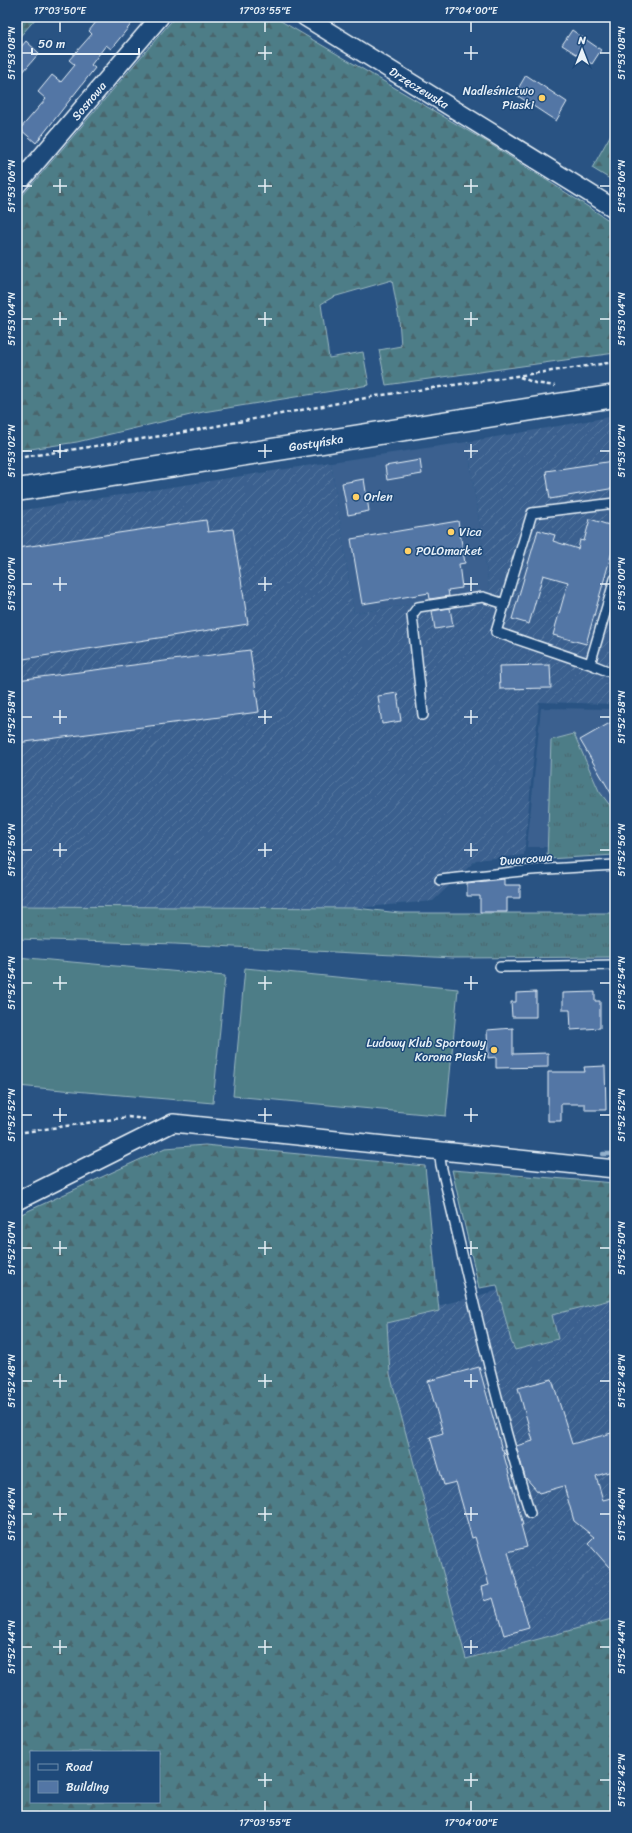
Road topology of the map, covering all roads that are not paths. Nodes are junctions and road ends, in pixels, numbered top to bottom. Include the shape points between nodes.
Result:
1 (160, 17) edge
2 (305, 17) edge
3 (17, 185) edge
4 (615, 209) edge
5 (615, 396) edge
6 (17, 490) edge
7 (615, 503) edge
8 (615, 579) edge
9 (505, 604) junction
10 (590, 664) junction
11 (615, 674) edge
12 (423, 715) dead end
13 (615, 865) edge
14 (440, 880) dead end
15 (615, 965) edge
16 (500, 967) dead end
17 (439, 1150) junction
18 (615, 1168) edge
19 (17, 1201) edge
20 (530, 1513) dead end

1 - 3 street, Sosnowa
2 - 4 street, Drzęczewska
5 - 6 street, Gostyńska
7 - 9 lane via 532,513
8 - 10 lane
9 - 10 lane via 496,632
9 - 12 lane via 483,598 418,608 412,615
10 - 11 lane
13 - 14 lane, Dworcowa via 531,870
15 - 16 lane
17 - 18 street
17 - 19 street via 173,1123
17 - 20 lane via 440,1166 487,1357

